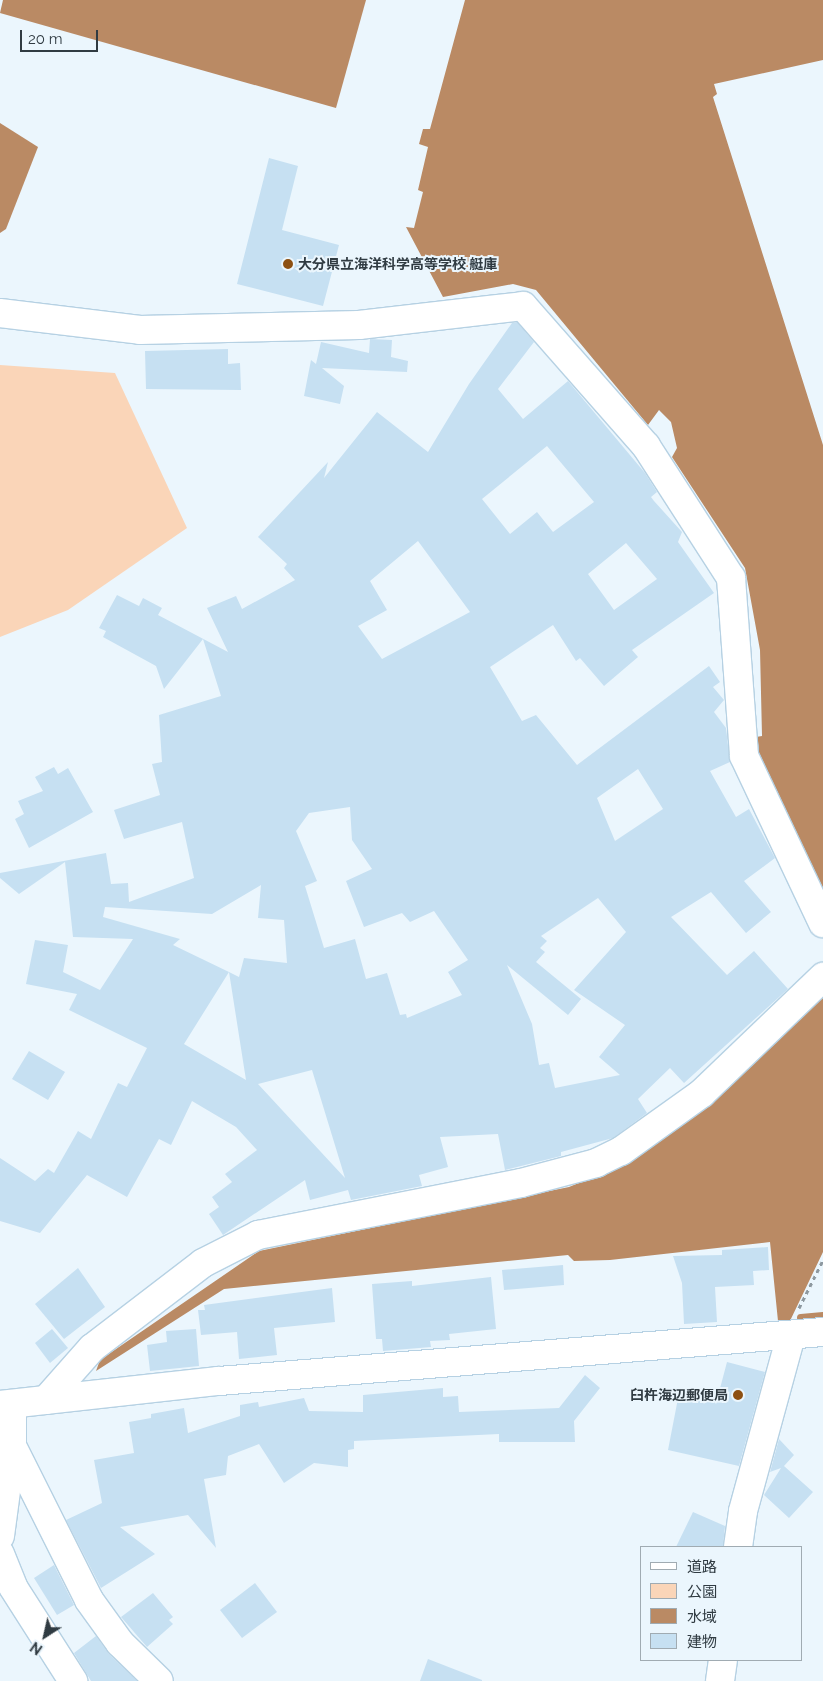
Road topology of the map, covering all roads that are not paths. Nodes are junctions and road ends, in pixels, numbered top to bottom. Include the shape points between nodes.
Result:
1 (0, 313) edge
2 (823, 923) edge
3 (823, 977) edge
4 (823, 1332) edge
5 (791, 1335) junction
6 (46, 1400) junction
7 (6, 1404) edge
8 (12, 1446) junction
9 (0, 1536) edge
10 (738, 1546) edge
11 (0, 1554) edge
12 (723, 1661) edge
13 (73, 1681) edge
14 (159, 1681) edge
15 (720, 1681) edge

1 - 2 street via 160,330 359,324 523,306 646,446 731,578 744,756
3 - 6 street via 702,1093 621,1151 596,1163 521,1183 258,1235 203,1263 92,1348
4 - 5 street
5 - 6 street via 229,1380
5 - 10 street via 744,1511
6 - 7 street
7 - 8 street
8 - 9 street
8 - 14 street via 89,1600 120,1643
11 - 13 street via 13,1587
12 - 15 street

